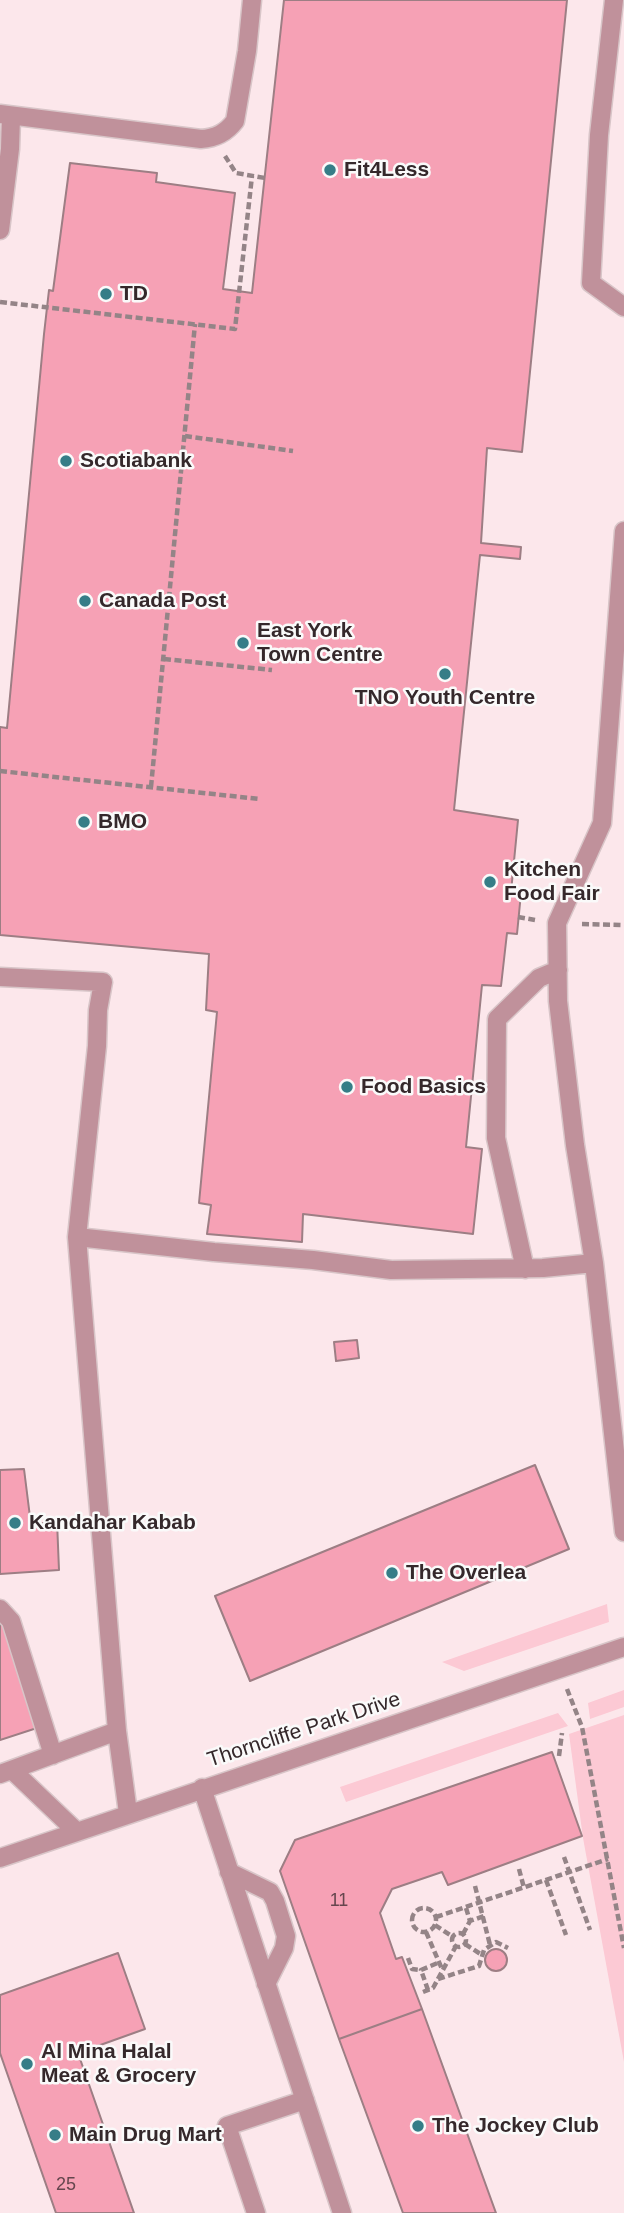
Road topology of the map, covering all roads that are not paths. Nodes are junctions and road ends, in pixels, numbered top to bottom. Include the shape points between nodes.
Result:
1 (253, 0) edge
2 (614, 0) edge
3 (6, 115) edge
4 (0, 230) edge
5 (624, 307) edge
6 (624, 531) edge
7 (558, 970) junction
8 (0, 977) edge
9 (77, 1237) junction
10 (594, 1263) junction
11 (525, 1269) junction
12 (624, 1532) edge
13 (0, 1609) edge
14 (624, 1647) edge
15 (117, 1731) junction
16 (53, 1755) junction
17 (6, 1772) edge
18 (202, 1788) junction
19 (128, 1813) junction
20 (76, 1831) junction
21 (0, 1858) edge
22 (229, 1872) junction
23 (267, 1984) junction
24 (305, 2100) junction
25 (256, 2213) edge
26 (342, 2213) edge

1 - 3 street via 235,121 229,131 201,139
2 - 5 street via 599,135 591,283
3 - 4 street via 10,149
6 - 7 street via 602,822 557,923
7 - 10 street via 575,1144
7 - 11 street via 539,978 497,1018 496,1138
8 - 9 street via 103,982
9 - 11 street via 391,1270
9 - 15 street
10 - 11 street
10 - 12 street
13 - 16 street via 11,1620
14 - 18 street, Thorncliffe Park Drive
15 - 16 street
15 - 19 street
16 - 17 street
17 - 20 street
18 - 19 street, Thorncliffe Park Drive
18 - 22 street
19 - 20 street, Thorncliffe Park Drive
20 - 21 street, Thorncliffe Park Drive
22 - 23 street
22 - 23 street via 270,1892 275,1901 286,1936
23 - 24 street
24 - 25 street via 227,2126
24 - 26 street

